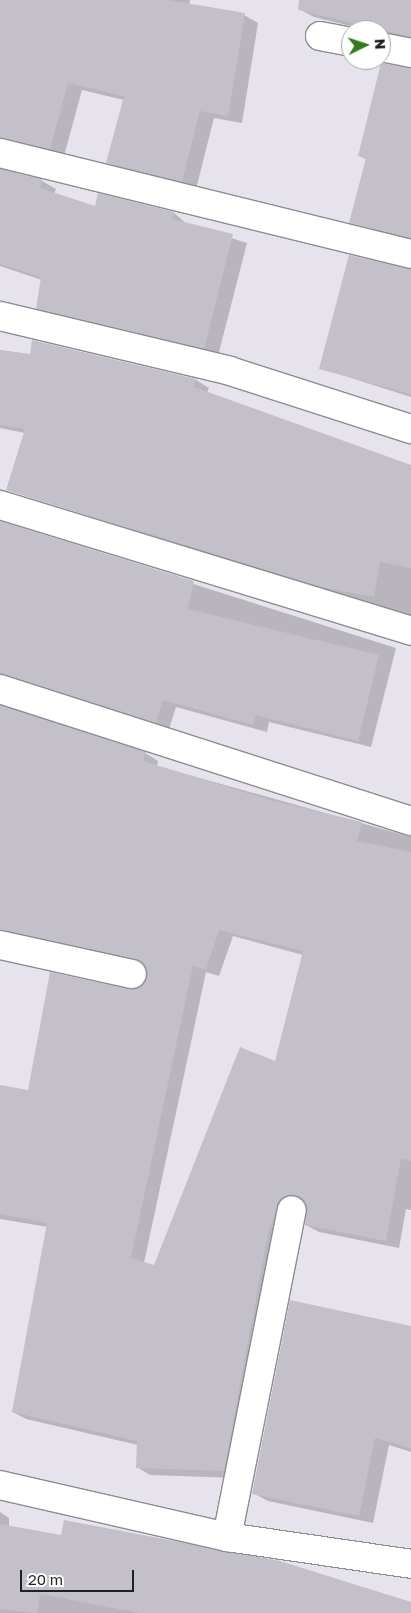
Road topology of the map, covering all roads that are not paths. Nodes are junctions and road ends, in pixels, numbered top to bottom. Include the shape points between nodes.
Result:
1 (320, 36) dead end
2 (341, 40) edge
3 (391, 49) edge
4 (411, 53) edge
5 (0, 153) edge
6 (411, 254) edge
7 (0, 316) edge
8 (411, 429) edge
9 (0, 506) edge
10 (411, 630) edge
11 (0, 689) edge
12 (411, 821) edge
13 (0, 945) edge
14 (132, 974) dead end
15 (292, 1210) dead end
16 (0, 1485) edge
17 (227, 1537) junction
18 (411, 1564) edge

1 - 2 street
3 - 4 street
5 - 6 street
7 - 8 street via 230,370
9 - 10 street
11 - 12 street
13 - 14 street
15 - 17 street
16 - 17 street
17 - 18 street

